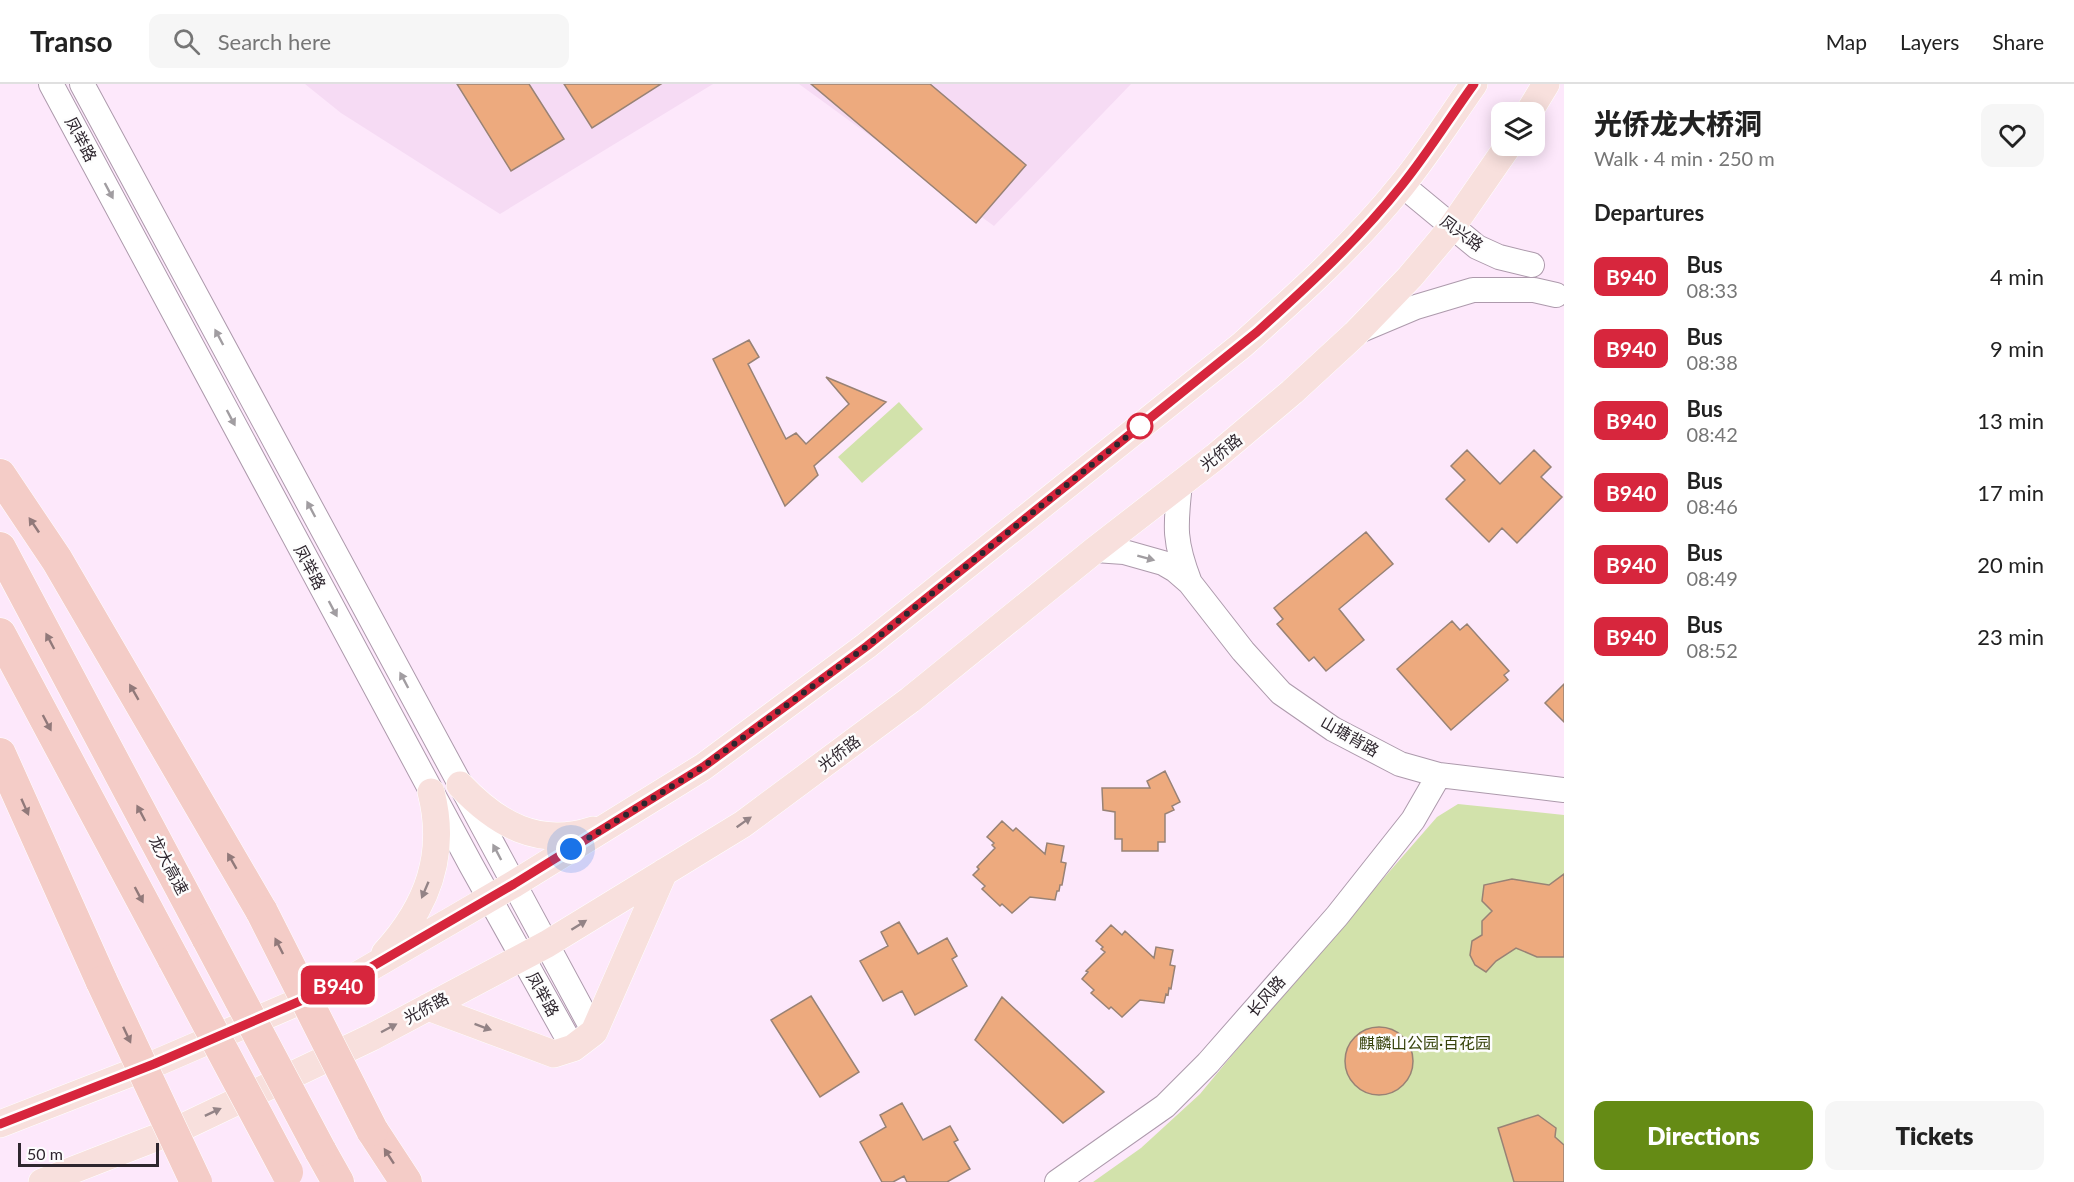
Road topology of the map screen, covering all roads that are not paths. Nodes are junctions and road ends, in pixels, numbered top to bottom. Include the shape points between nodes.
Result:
1 (51, 84) edge
2 (82, 84) edge
3 (1474, 84) edge
4 (1546, 84) edge
5 (1535, 102) edge
6 (1501, 156) edge
7 (1402, 185) junction
8 (1452, 228) junction
9 (1532, 265) dead end
10 (1556, 295) dead end
11 (1354, 334) junction
12 (0, 475) edge
13 (1180, 484) junction
14 (0, 548) edge
15 (1095, 550) junction
16 (1190, 583) junction
17 (0, 634) edge
18 (0, 754) edge
19 (1439, 775) junction
20 (460, 785) junction
21 (1564, 789) edge
22 (431, 792) junction
23 (608, 825) junction
24 (664, 872) junction
25 (514, 884) junction
26 (489, 898) junction
27 (547, 944) junction
28 (522, 957) junction
29 (363, 972) junction
30 (428, 1007) junction
31 (584, 1040) junction
32 (0, 1124) edge
33 (289, 1177) edge
34 (42, 1182) edge
35 (196, 1182) edge
36 (338, 1182) edge
37 (406, 1182) edge
38 (1058, 1182) edge

1 -> 22 street, 凤举路
20 -> 2 street, 凤举路
3 - 7 main road
4 - 5 main road
6 - 8 main road, 光侨路
7 - 8 street, 凤兴路
7 - 23 main road via 1361,232 1242,345 867,646 703,767
8 - 9 street, 凤兴路 via 1492,254
8 - 11 main road, 光侨路
10 - 11 street via 1534,290 1473,290 1416,307
11 - 13 main road, 光侨路 via 1292,392
37 -> 12 highway, bridge via 372,1130 262,912 57,560
13 - 15 main road, 光侨路
13 - 16 street via 1176,531
36 -> 14 highway, 龙大高速, bridge
15 -> 16 street via 1124,552 1163,562
24 -> 15 main road, 光侨路 via 743,824 910,700
16 - 19 street, 山塘背路 via 1281,693 1333,729 1390,759
17 -> 33 highway, bridge
18 -> 35 highway, bridge
19 - 21 street, 山塘背路
19 - 38 street, 长风路 via 1413,820 1351,898 1208,1063 1165,1106
20 - 23 main road via 489,812 529,833 564,836
25 -> 20 street, 凤举路
22 - 26 street, 凤举路
22 -> 29 main road via 438,846 428,884 393,944
23 - 25 main road
27 -> 24 main road, 光侨路
24 - 31 main road
25 - 26 main road
25 - 27 street, 凤举路
26 - 28 street, 凤举路
26 - 29 main road
27 - 28 main road, 光侨路
27 - 31 street, 凤举路
28 - 30 main road, 光侨路
28 - 31 street, 凤举路
29 - 32 main road via 154,1064
30 -> 31 main road via 554,1054
34 -> 30 main road, 光侨路 via 181,1128

